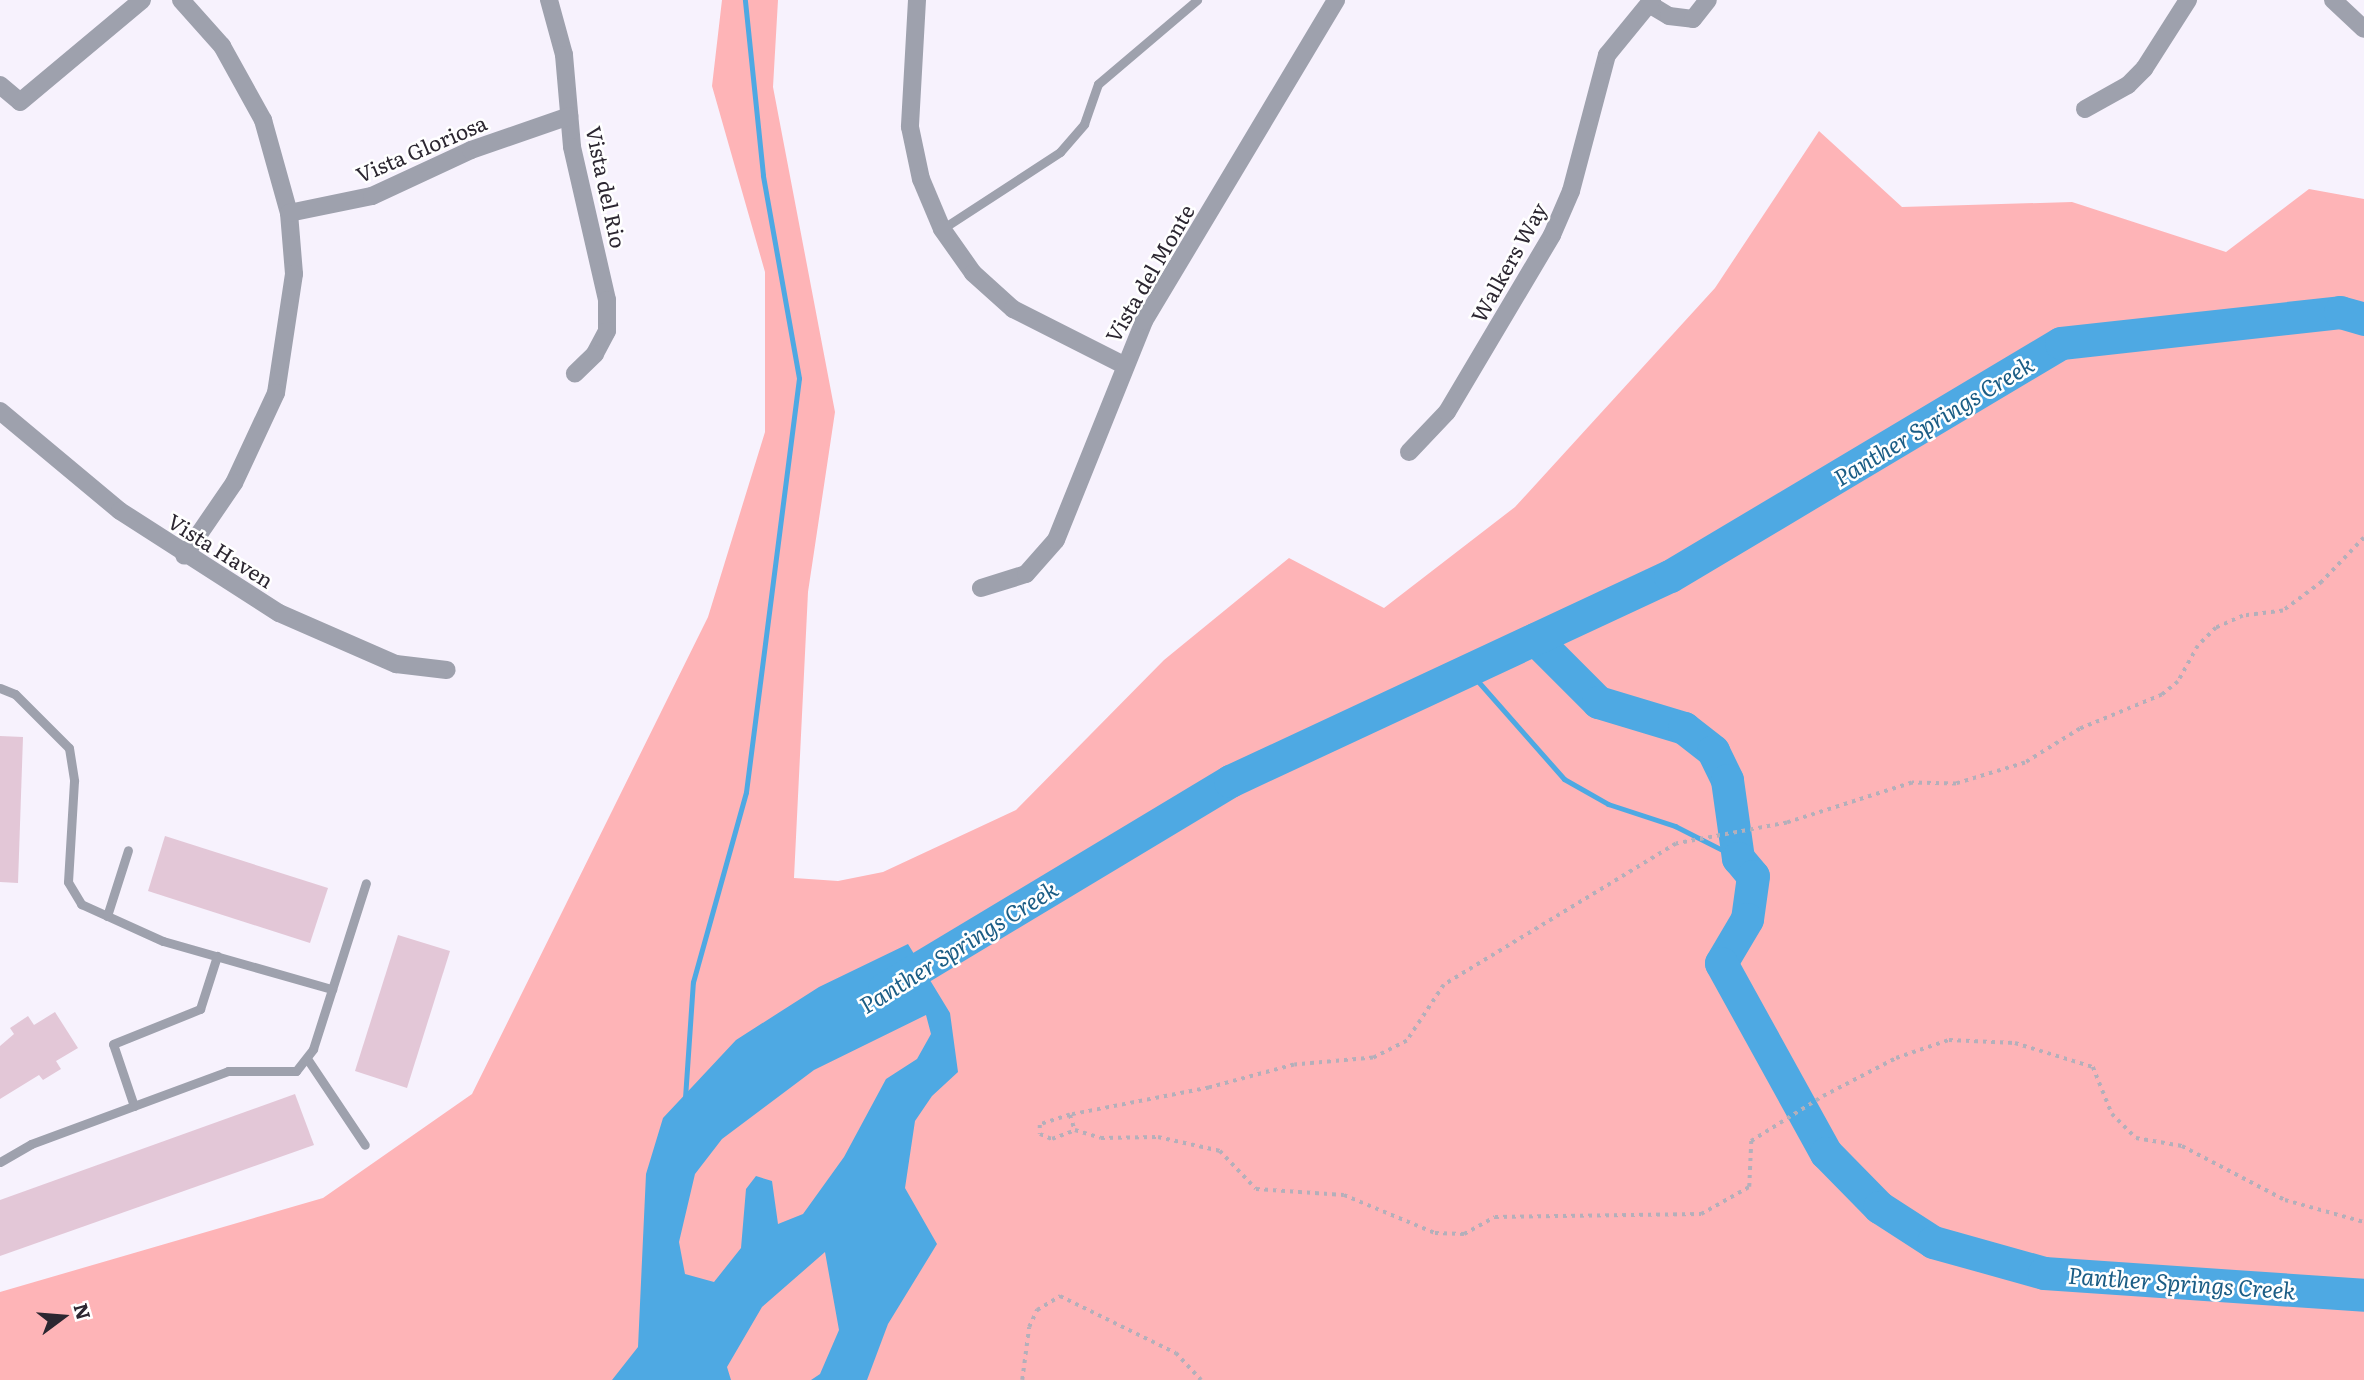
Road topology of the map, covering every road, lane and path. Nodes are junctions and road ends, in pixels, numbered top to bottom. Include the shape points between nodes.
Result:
1 (142, 0) edge
2 (181, 0) edge
3 (549, 0) edge
4 (917, 0) edge
5 (1197, 0) edge
6 (1336, 0) edge
7 (1707, 0) edge
8 (2188, 0) edge
9 (2333, 0) edge
10 (1650, 2) edge
11 (2364, 29) edge
12 (0, 85) edge
13 (2085, 109) dead end
14 (569, 116) junction
15 (289, 213) junction
16 (942, 229) junction
17 (1124, 365) junction
18 (575, 373) dead end
19 (0, 411) edge
20 (1409, 452) dead end
21 (2364, 538) edge
22 (184, 556) junction
23 (981, 588) dead end
24 (447, 670) dead end
25 (0, 688) edge
26 (128, 850) dead end
27 (366, 883) dead end
28 (107, 916) junction
29 (217, 956) junction
30 (332, 989) junction
31 (308, 1060) junction
32 (134, 1106) junction
33 (1070, 1115) junction
34 (1074, 1130) junction
35 (365, 1144) dead end
36 (0, 1162) edge
37 (2364, 1222) edge
38 (1022, 1380) edge
39 (1200, 1380) edge

1 - 12 street via 20,102
2 - 15 street via 244,80 277,158
3 - 14 street, Vista del Rio via 564,55
4 - 16 street via 910,127 921,179
5 - 16 lane via 1098,84 1084,124 1060,152
6 - 17 street, Vista del Monte via 1143,321
7 - 10 street, Walkers Way via 1693,19 1669,16
8 - 13 street via 2144,69 2128,85
9 - 11 street
10 - 20 street, Walkers Way via 1606,55 1572,191 1552,235 1447,412
14 - 15 street, Vista Gloriosa via 471,150 372,196
14 - 18 street, Vista del Rio via 607,300 607,331 595,354
15 - 22 street via 292,314 276,393 234,482
16 - 17 street via 973,273 1013,309
17 - 23 street, Vista del Monte via 1056,540 1026,574
19 - 22 street, Vista Haven via 84,485
21 - 33 path via 2322,582 2283,611 2243,616 2216,628 2198,646 2178,682 2162,695 2080,729 2025,763 1956,783 1912,783 1787,823 1676,844 1444,985 1407,1041 1373,1058 1294,1065 1209,1088
22 - 24 street, Vista Haven via 279,613 351,646 396,664
25 - 28 lane via 15,694 69,747 74,781 70,891 80,904
26 - 28 lane
27 - 30 lane
28 - 29 lane
29 - 30 lane
29 - 32 lane via 200,1009 113,1044
30 - 31 lane
31 - 32 lane via 296,1071 280,1074 228,1071
31 - 35 lane
32 - 36 lane via 31,1143
33 - 34 path
33 - 34 path via 1040,1125 1040,1134 1052,1139
34 - 37 path via 1111,1139 1158,1137 1209,1147 1228,1156 1256,1189 1344,1195 1435,1233 1464,1234 1495,1217 1701,1214 1749,1187 1751,1141 1817,1100 1896,1058 1949,1040 2014,1043 2093,1067 2112,1114 2136,1138 2182,1146 2285,1200
38 - 39 path via 1033,1318 1060,1296 1177,1353

